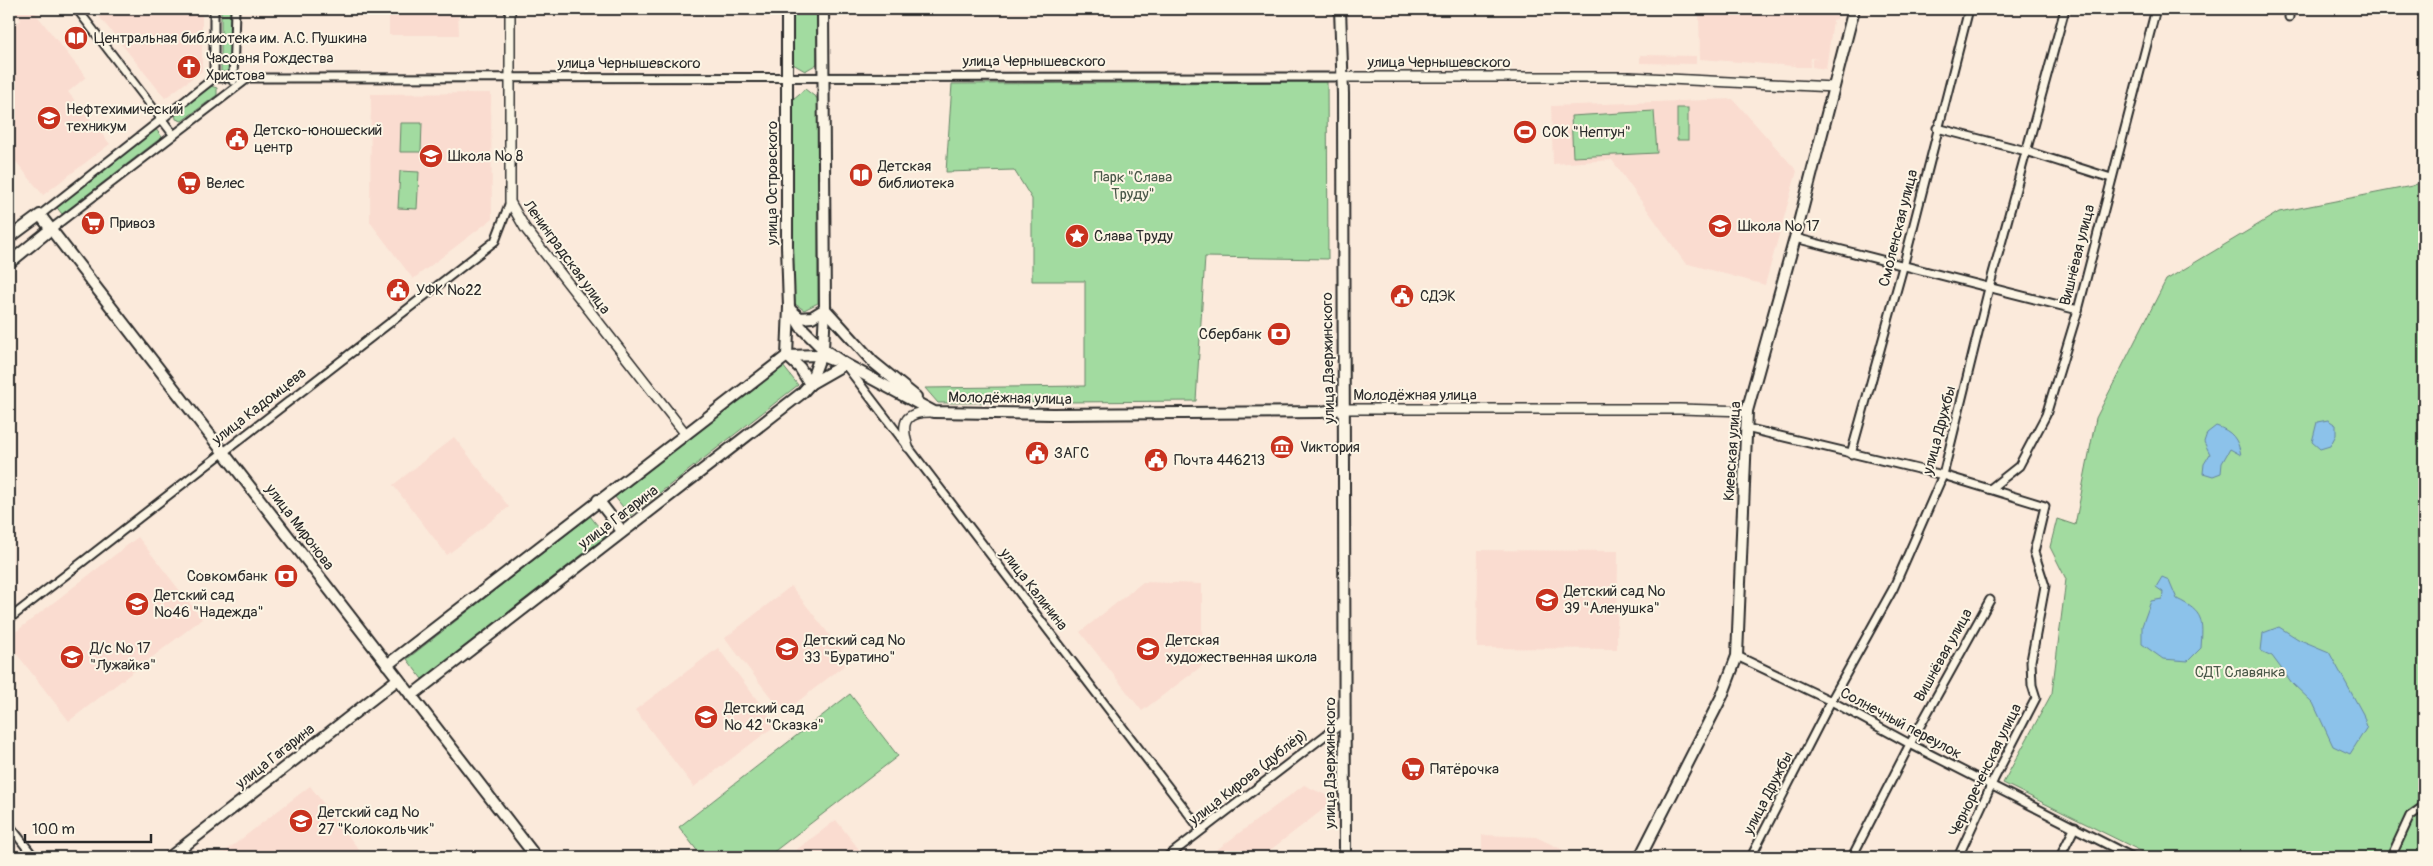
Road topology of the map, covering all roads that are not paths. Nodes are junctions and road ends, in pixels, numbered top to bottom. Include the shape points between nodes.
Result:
1 (77, 9) edge
2 (214, 9) edge
3 (235, 9) edge
4 (510, 9) edge
5 (787, 9) edge
6 (823, 9) edge
7 (1340, 9) edge
8 (1854, 9) edge
9 (1969, 9) edge
10 (2065, 9) edge
11 (2156, 9) edge
12 (2289, 9) edge
13 (2289, 18) dead end
14 (788, 77) junction
15 (824, 77) junction
16 (1342, 77) junction
17 (214, 78) junction
18 (234, 78) junction
19 (248, 78) junction
20 (510, 78) junction
21 (1834, 87) junction
22 (226, 95) junction
23 (161, 118) junction
24 (1937, 128) junction
25 (173, 134) junction
26 (2026, 151) junction
27 (2111, 178) junction
28 (510, 202) junction
29 (40, 215) junction
30 (51, 230) junction
31 (9, 238) edge
32 (1795, 238) junction
33 (9, 263) edge
34 (1903, 266) junction
35 (1989, 288) junction
36 (789, 308) junction
37 (824, 309) junction
38 (2078, 310) junction
39 (821, 352) junction
40 (787, 356) junction
41 (845, 364) junction
42 (810, 384) junction
43 (1342, 409) junction
44 (1747, 411) junction
45 (934, 412) junction
46 (1746, 428) junction
47 (685, 434) junction
48 (908, 447) junction
49 (222, 451) junction
50 (1851, 454) junction
51 (1943, 475) junction
52 (1990, 489) junction
53 (598, 500) junction
54 (622, 531) junction
55 (1990, 600) dead end
56 (9, 620) edge
57 (1737, 656) junction
58 (387, 665) junction
59 (398, 679) junction
60 (411, 696) junction
61 (1831, 701) junction
62 (1345, 719) junction
63 (1331, 731) joint
64 (1910, 744) junction
65 (1992, 786) junction
66 (2424, 806) edge
67 (9, 825) edge
68 (2075, 827) junction
69 (1201, 830) junction
70 (34, 857) edge
71 (170, 857) edge
72 (536, 857) edge
73 (1167, 857) edge
74 (1345, 857) edge
75 (1640, 857) edge
76 (1751, 857) edge
77 (1852, 857) edge
78 (1958, 857) edge
79 (2060, 857) edge
80 (2132, 857) edge
81 (2391, 857) edge

1 - 23 street
2 - 17 street
3 - 18 street
4 - 20 street, Ленинградская улица
5 - 14 main road, улица Островского
6 - 15 main road
7 - 16 main road, улица Дзержинского
8 - 21 main road, Киевская улица
9 - 24 street, Смоленская улица
10 - 26 street, улица Дружбы
11 - 27 street, Вишнёвая улица
12 - 13 street
14 - 15 street, улица Чернышевского
14 - 20 street, улица Чернышевского
14 - 36 main road, улица Островского
15 - 16 street, улица Чернышевского
15 - 37 main road
16 - 21 street, улица Чернышевского via 1630,77
16 - 43 main road, улица Дзержинского
17 - 18 street, улица Чернышевского
17 - 23 street
18 - 19 street, улица Чернышевского
18 - 22 street
19 - 20 street, улица Чернышевского
19 - 22 street
20 - 28 street, Ленинградская улица
21 - 32 main road, Киевская улица
22 - 25 street
23 - 25 street
23 - 29 street
24 - 26 street
24 - 34 street, Смоленская улица
25 - 30 street
26 - 27 street
26 - 35 street, улица Дружбы
27 - 38 street, Вишнёвая улица
28 - 47 street, Ленинградская улица via 525,228
28 - 49 street, улица Кадомцева via 495,242
29 - 30 main road, улица Миронова
29 - 31 main road
30 - 33 main road
30 - 49 main road, улица Миронова
32 - 34 street
32 - 44 main road, Киевская улица
34 - 35 street
34 - 50 street, Смоленская улица
35 - 38 street
35 - 51 street, улица Дружбы
36 - 37 main road via 800,318 812,317
36 - 39 main road
36 - 40 main road, улица Островского
37 - 39 main road
37 - 45 main road via 873,362
38 - 52 street, Вишнёвая улица via 2046,415 2019,466
39 - 40 main road
39 - 41 main road
39 - 42 main road
40 - 42 main road
40 - 47 main road, улица Гагарина
41 - 42 main road, улица Гагарина
41 - 45 main road
41 - 48 street, улица Калинина
42 - 54 main road, улица Гагарина
43 - 44 street, Молодёжная улица via 1679,408
43 - 45 main road, Молодёжная улица via 1321,412 1117,414
43 - 62 main road, улица Дзержинского
44 - 46 main road, Киевская улица
45 - 48 street via 916,412 909,417 903,433
46 - 50 street, Чернореченская улица
46 - 57 main road, Киевская улица
47 - 53 main road, улица Гагарина
48 - 69 street, улица Калинина
49 - 56 street, улица Кадомцева
49 - 58 main road, улица Миронова
50 - 51 street, Чернореченская улица
51 - 52 street, Чернореченская улица
51 - 61 street, улица Дружбы via 1893,588
52 - 65 street, Чернореченская улица via 2045,506 2034,552 2046,586 2032,660 2032,685 2036,698
53 - 54 main road
53 - 58 main road, улица Гагарина
54 - 60 main road, улица Гагарина
55 - 64 street, Вишнёвая улица
57 - 61 street, Солнечный переулок
57 - 75 main road, Киевская улица via 1722,696
58 - 59 main road, улица Миронова
59 - 60 main road, улица Миронова
59 - 71 main road, улица Гагарина
60 - 72 main road, улица Миронова
61 - 64 street, Солнечный переулок
61 - 76 street, улица Дружбы
62 - 63 street, улица Кирова (дублёр)
62 - 74 main road, улица Дзержинского
63 - 69 street, улица Кирова (дублёр)
64 - 65 street, Солнечный переулок
64 - 77 street, Вишнёвая улица
65 - 68 street, Солнечный переулок
65 - 78 street, Чернореченская улица
66 - 81 street via 2410,816
67 - 70 street
68 - 79 street
68 - 80 street, Солнечный переулок
69 - 73 street, улица Кирова (дублёр)

